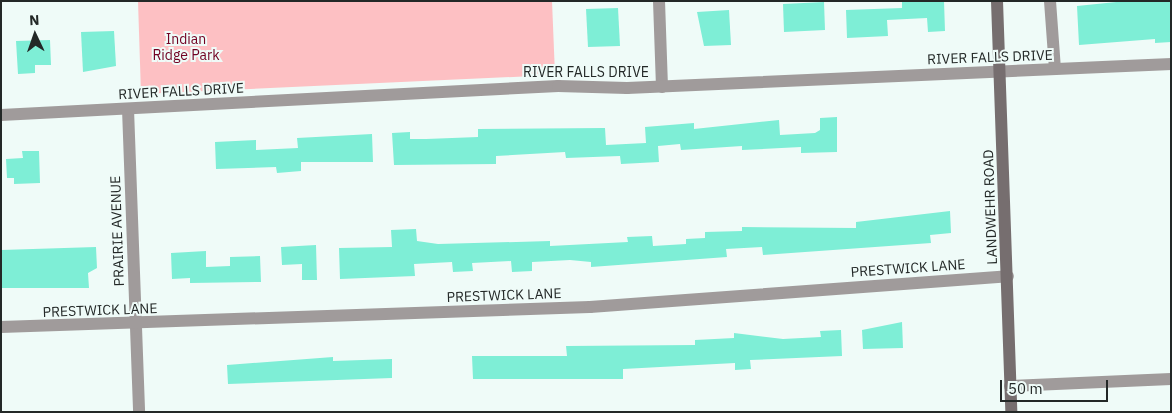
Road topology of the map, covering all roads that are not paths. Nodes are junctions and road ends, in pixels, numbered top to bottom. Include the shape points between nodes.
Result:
1 (659, 1) edge
2 (997, 1) edge
3 (1050, 1) edge
4 (1171, 64) edge
5 (1055, 69) junction
6 (999, 71) junction
7 (662, 87) junction
8 (128, 109) junction
9 (1, 115) edge
10 (1008, 276) junction
11 (136, 324) junction
12 (1, 328) edge
13 (1171, 378) edge
14 (1010, 386) junction
15 (139, 412) edge
16 (1011, 412) edge

1 - 7 street
2 - 6 main road, LANDWEHR ROAD
3 - 5 street
4 - 5 street, RIVER FALLS DRIVE
5 - 6 street, RIVER FALLS DRIVE
6 - 7 street, RIVER FALLS DRIVE
6 - 10 main road, LANDWEHR ROAD
7 - 8 street, RIVER FALLS DRIVE via 564,86
8 - 9 street, RIVER FALLS DRIVE
8 - 11 street, PRAIRIE AVENUE
10 - 11 street, PRESTWICK LANE via 590,307
10 - 14 main road, LANDWEHR ROAD
11 - 12 street, PRESTWICK LANE
11 - 15 street, PRAIRIE AVENUE
13 - 14 street
14 - 16 main road, LANDWEHR ROAD

